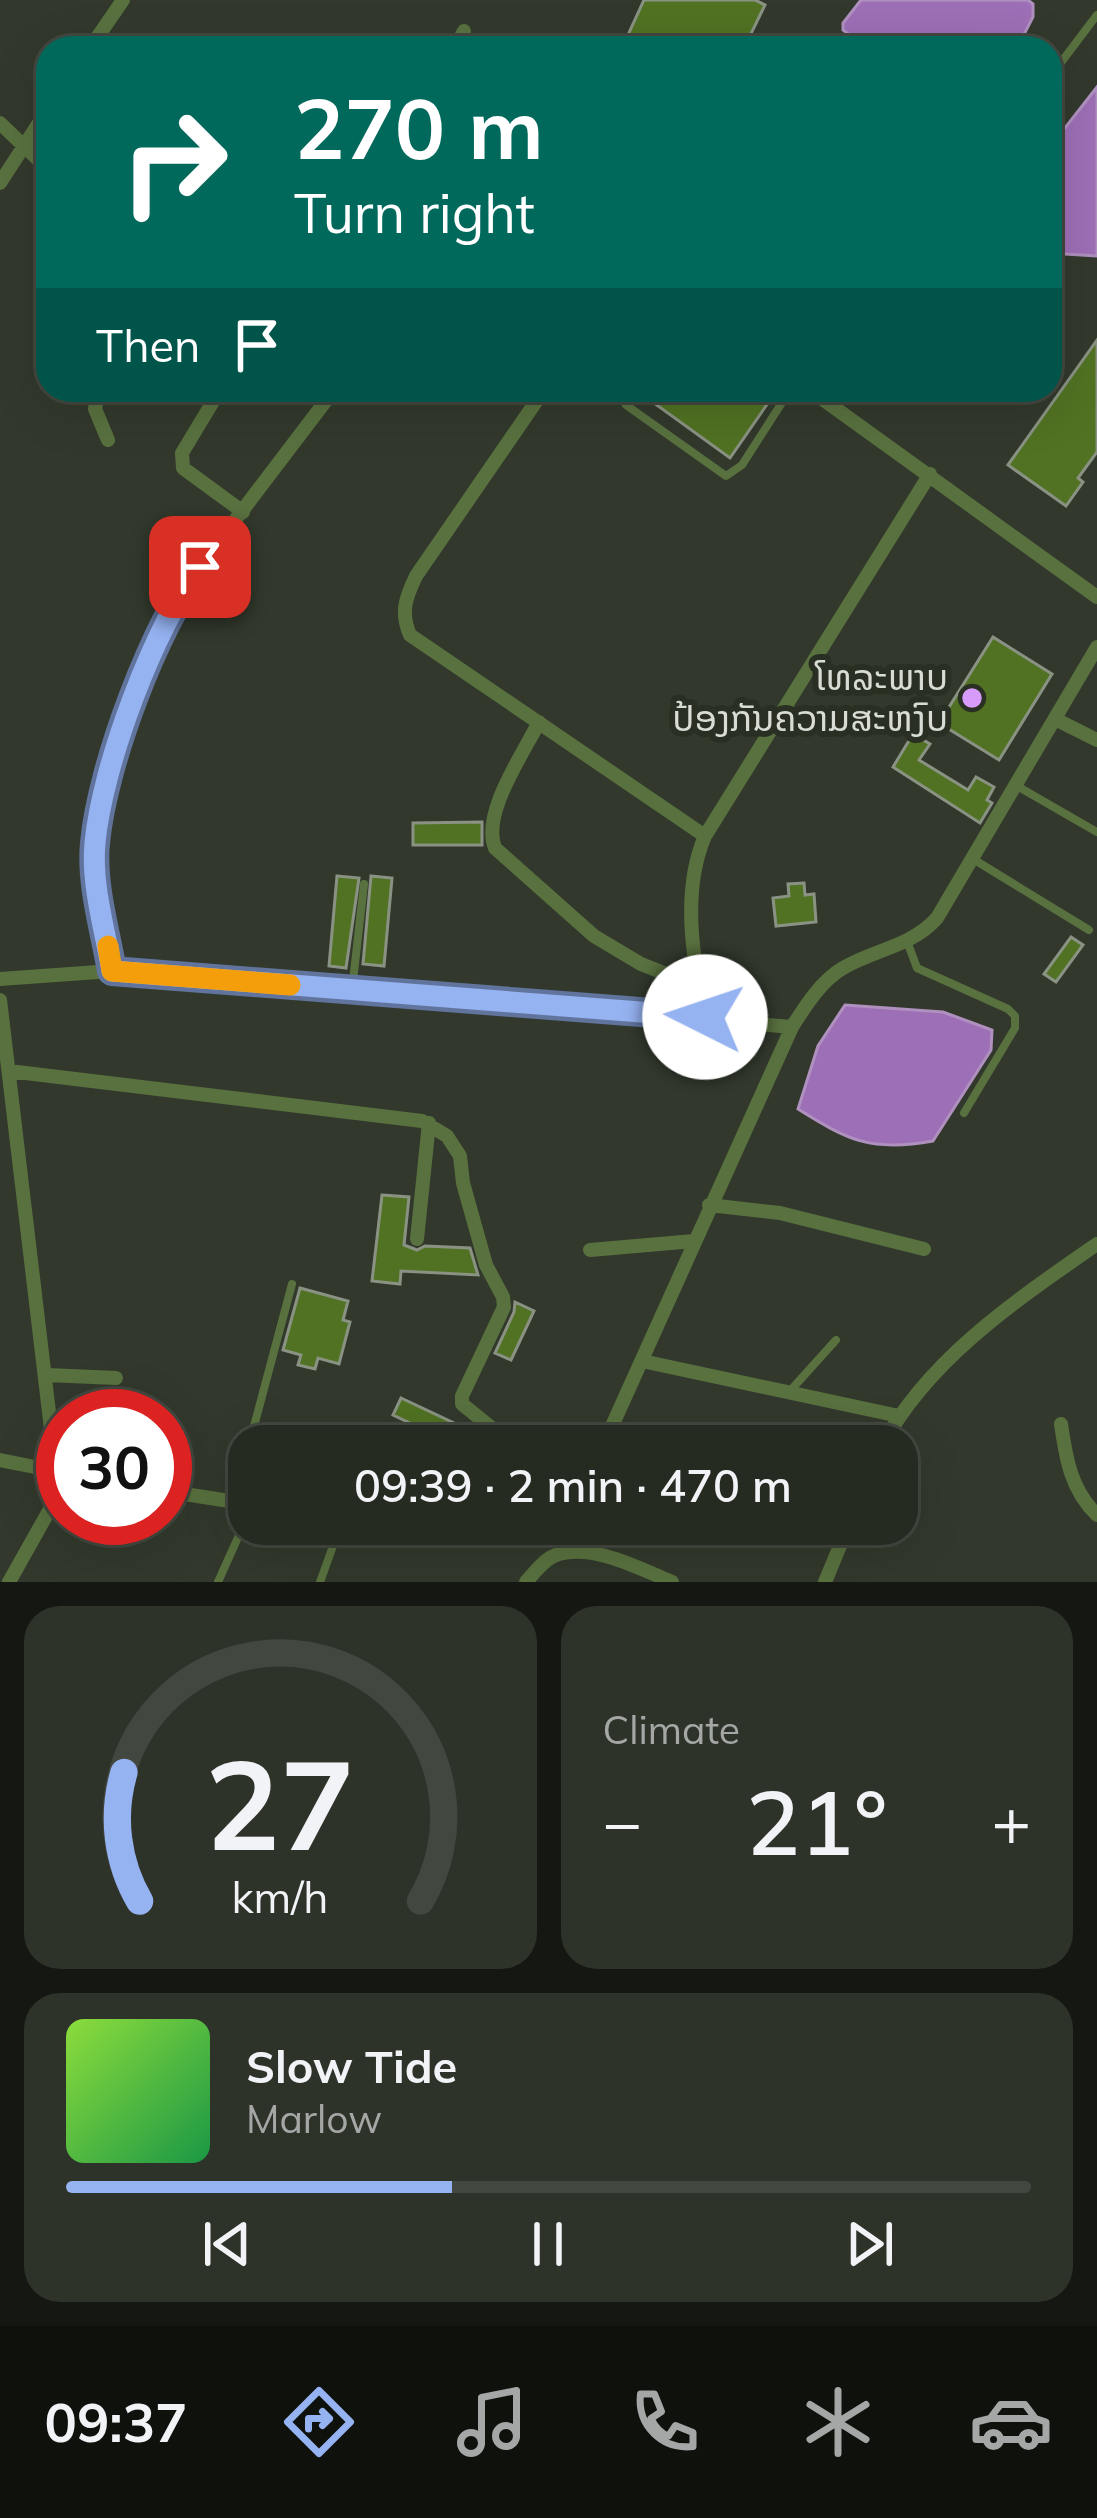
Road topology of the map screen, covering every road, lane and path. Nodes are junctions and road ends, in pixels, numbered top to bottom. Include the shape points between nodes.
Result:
1 (123, 0) edge
2 (1097, 15) edge
3 (464, 32) dead end
4 (98, 36) edge
5 (462, 36) edge
6 (1062, 61) edge
7 (0, 123) edge
8 (36, 126) edge
9 (23, 145) junction
10 (36, 157) edge
11 (0, 183) edge
12 (96, 402) edge
13 (213, 402) edge
14 (323, 402) edge
15 (536, 402) edge
16 (624, 402) edge
17 (782, 402) edge
18 (828, 402) edge
19 (108, 440) dead end
20 (930, 474) junction
21 (244, 512) junction
22 (1097, 598) edge
23 (1097, 647) edge
24 (1055, 719) junction
25 (539, 722) junction
26 (1097, 740) edge
27 (1016, 785) junction
28 (1097, 832) edge
29 (705, 836) junction
30 (973, 860) junction
31 (364, 884) dead end
32 (1089, 930) dead end
33 (907, 941) junction
34 (112, 971) junction
35 (0, 979) edge
36 (699, 987) junction
37 (352, 990) junction
38 (0, 1000) edge
39 (705, 1017) junction
40 (792, 1027) junction
41 (9, 1071) junction
42 (964, 1113) dead end
43 (429, 1124) junction
44 (710, 1205) junction
45 (417, 1239) dead end
46 (694, 1241) junction
47 (1097, 1244) edge
48 (924, 1249) dead end
49 (590, 1250) dead end
50 (292, 1284) dead end
51 (836, 1340) dead end
52 (642, 1361) junction
53 (47, 1375) junction
54 (116, 1378) dead end
55 (49, 1389) edge
56 (790, 1391) junction
57 (899, 1416) junction
58 (1060, 1424) dead end
59 (262, 1425) edge
60 (488, 1425) edge
61 (613, 1425) edge
62 (894, 1425) edge
63 (0, 1460) edge
64 (36, 1470) edge
65 (192, 1496) edge
66 (228, 1504) edge
67 (1097, 1514) edge
68 (36, 1527) edge
69 (231, 1545) edge
70 (333, 1545) edge
71 (559, 1545) edge
72 (840, 1545) edge
73 (556, 1555) junction
74 (9, 1582) edge
75 (218, 1582) edge
76 (320, 1582) edge
77 (526, 1582) edge
78 (672, 1582) edge
79 (825, 1582) edge

1 - 4 street
2 - 6 lane
3 - 5 street
7 - 9 street
8 - 9 street
9 - 10 street
9 - 11 street
12 - 19 street
13 - 21 street via 182,453 183,468
14 - 21 street
15 - 25 street via 416,576 403,620 410,634
16 - 17 lane via 726,476 742,465
18 - 20 street
20 - 22 street
20 - 29 street
21 - 34 street via 170,610 106,789 94,865
23 - 24 street
24 - 26 street
24 - 27 street
25 - 29 street
25 - 36 street via 492,818 495,848 594,936
27 - 28 lane
27 - 30 street
29 - 36 street via 691,888
30 - 32 lane
30 - 33 street via 937,918
31 - 37 lane
33 - 40 street via 844,968
33 - 42 lane via 916,968 1016,1016
34 - 35 street
34 - 37 street
36 - 39 street
37 - 39 street
38 - 41 street
39 - 40 street
40 - 44 street
41 - 43 street
41 - 53 street
43 - 45 street
43 - 60 street via 460,1156 486,1265 503,1297 499,1324 461,1396
44 - 46 street
44 - 48 street via 780,1213
46 - 49 street
46 - 52 street
47 - 57 street via 1021,1297
50 - 59 lane
51 - 56 lane
52 - 56 street
52 - 61 street
53 - 54 street
53 - 55 street
56 - 57 street
57 - 62 street
58 - 67 street via 1079,1496
63 - 64 street
65 - 66 street
68 - 74 street
69 - 75 lane
70 - 76 lane
71 - 73 street
72 - 79 street
73 - 77 street
73 - 78 street via 598,1555

